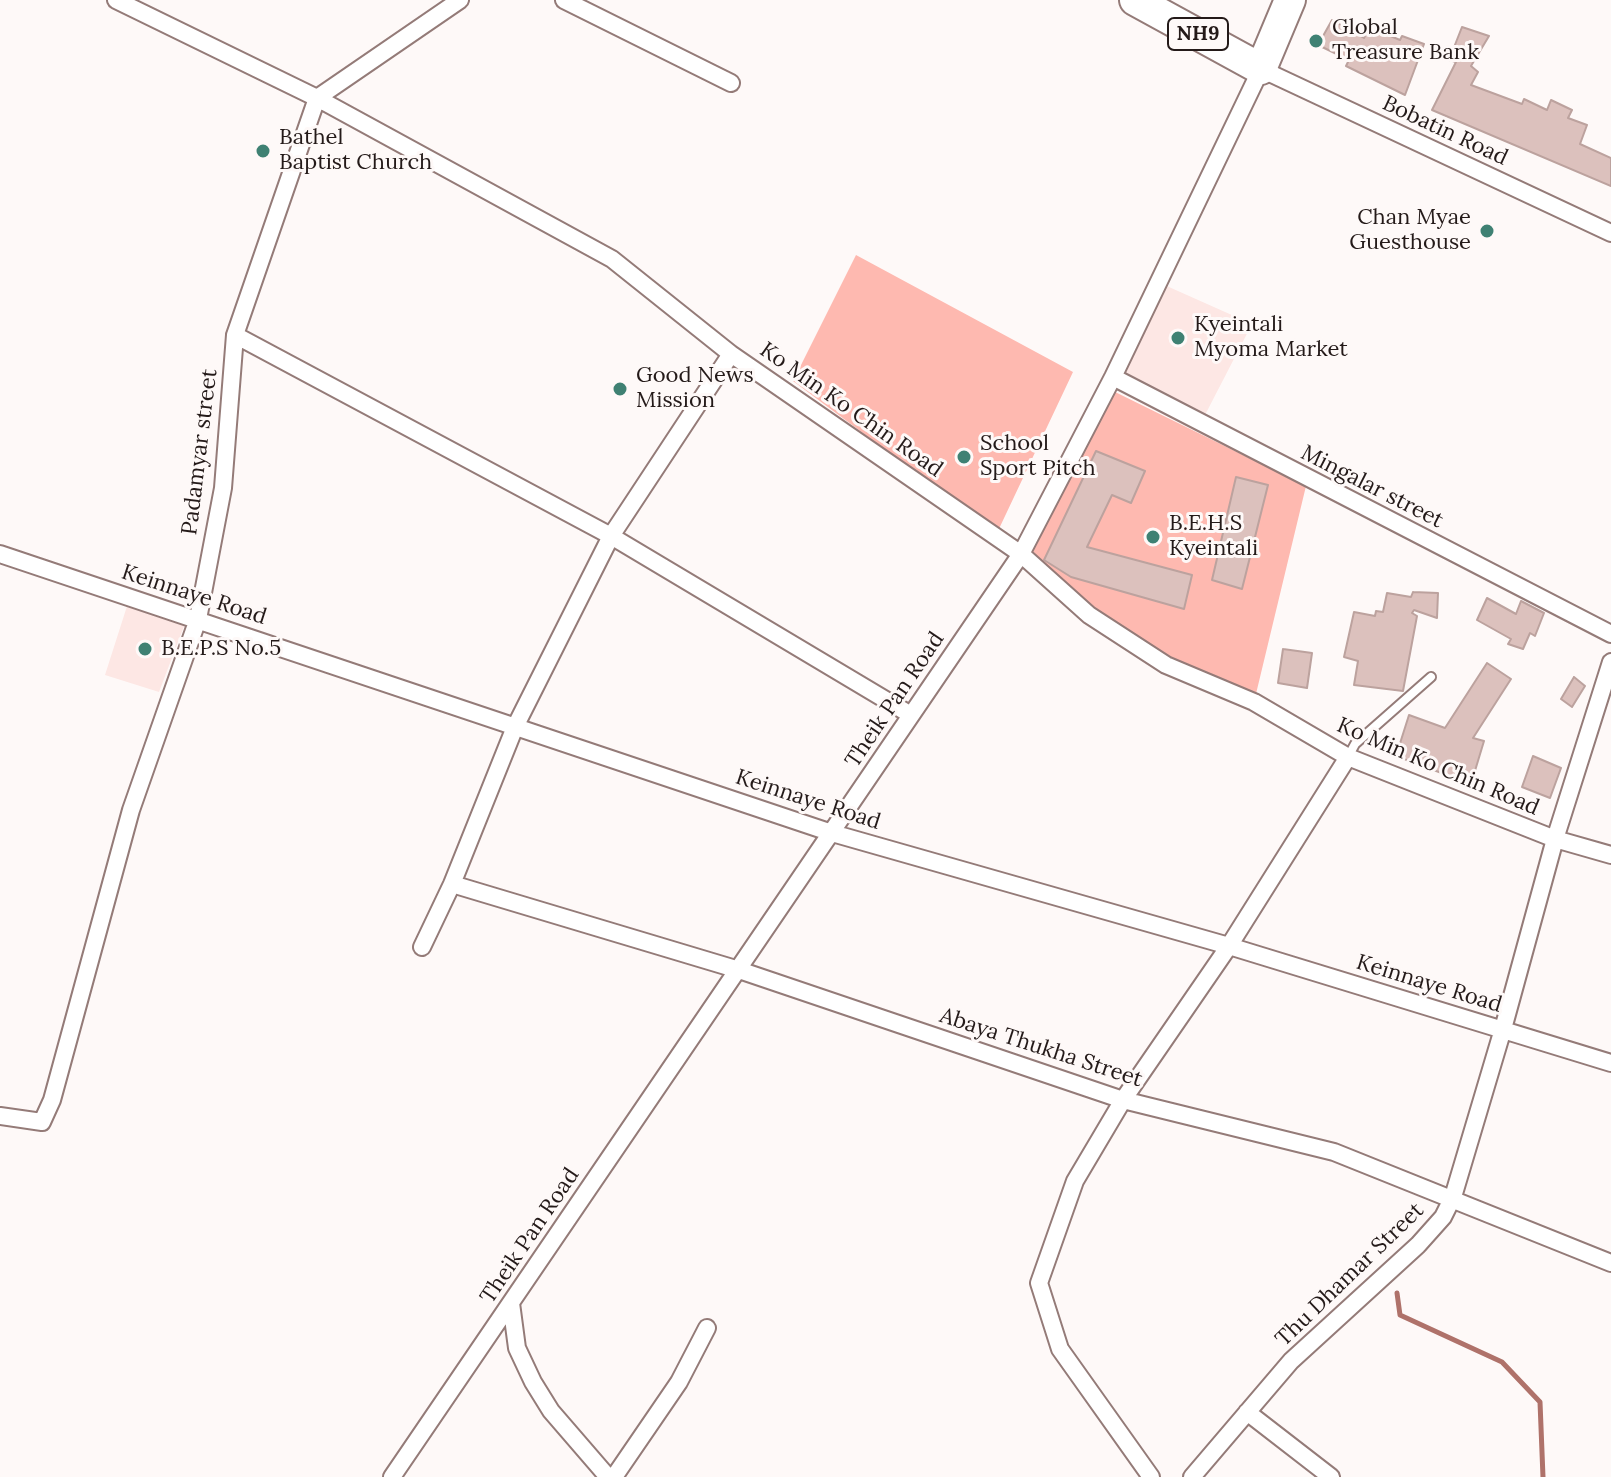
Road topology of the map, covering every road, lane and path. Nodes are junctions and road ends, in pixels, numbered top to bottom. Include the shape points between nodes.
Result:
1 (116, 0) edge
2 (460, 0) edge
3 (564, 0) edge
4 (1135, 0) edge
5 (1290, 0) edge
6 (1261, 69) junction
7 (731, 83) dead end
8 (317, 98) junction
9 (1611, 233) edge
10 (235, 335) junction
11 (731, 354) junction
12 (1113, 377) junction
13 (611, 536) junction
14 (0, 554) edge
15 (1021, 554) junction
16 (198, 619) junction
17 (1611, 634) edge
18 (1611, 662) edge
19 (1431, 677) dead end
20 (911, 715) junction
21 (515, 727) junction
22 (1348, 757) junction
23 (832, 833) junction
24 (1555, 839) junction
25 (1611, 855) edge
26 (452, 884) junction
27 (1229, 946) junction
28 (422, 947) dead end
29 (739, 970) junction
30 (1503, 1029) junction
31 (1611, 1063) edge
32 (1123, 1100) junction
33 (0, 1116) edge
34 (1453, 1197) junction
35 (1611, 1263) edge
36 (511, 1303) junction
37 (707, 1328) dead end
38 (1247, 1412) junction
39 (392, 1477) edge
40 (611, 1477) edge
41 (1151, 1477) edge
42 (1192, 1477) edge
43 (1331, 1477) edge

1 - 8 street, Ko Min Ko Chin Road
2 - 8 street
3 - 7 street
4 - 6 highway, NH9
5 - 6 highway
6 - 9 street, Bobatin Road
6 - 12 street, Theik Pan Road
8 - 10 street, Padamyar street
8 - 11 street, Ko Min Ko Chin Road via 612,259
10 - 13 street
10 - 16 street, Padamyar street via 223,488
11 - 13 street
11 - 15 street, Ko Min Ko Chin Road
12 - 15 street, Theik Pan Road
12 - 17 street, Mingalar street
13 - 20 street
13 - 21 street
14 - 16 street, Keinnaye Road
15 - 20 street, Theik Pan Road
15 - 22 street, Ko Min Ko Chin Road via 1089,615 1166,665 1254,702
16 - 21 street, Keinnaye Road
16 - 33 street, Padamyar street via 131,810 52,1100 42,1122
18 - 24 street, Thu Dhamar Street
19 - 22 lane via 1355,744
20 - 23 street, Theik Pan Road
21 - 23 street, Keinnaye Road
21 - 26 street
22 - 24 street, Ko Min Ko Chin Road
22 - 27 street
23 - 27 street, Keinnaye Road
23 - 29 street, Theik Pan Road
24 - 25 street, Ko Min Ko Chin Road
24 - 30 street, Thu Dhamar Street
26 - 28 street
26 - 29 street, Abaya Thukha Street
27 - 30 street, Keinnaye Road
27 - 32 street
29 - 32 street, Abaya Thukha Street
29 - 36 street, Theik Pan Road
30 - 31 street, Keinnaye Road
30 - 34 street, Thu Dhamar Street
32 - 34 street, Abaya Thukha Street via 1334,1152
32 - 41 street via 1075,1181 1039,1283 1060,1349
34 - 35 street, Abaya Thukha Street
34 - 38 street, Thu Dhamar Street via 1418,1245 1291,1361
36 - 39 street, Theik Pan Road
36 - 40 street via 517,1348 533,1382 551,1411
37 - 40 street via 679,1382
38 - 42 street, Thu Dhamar Street
38 - 43 street

